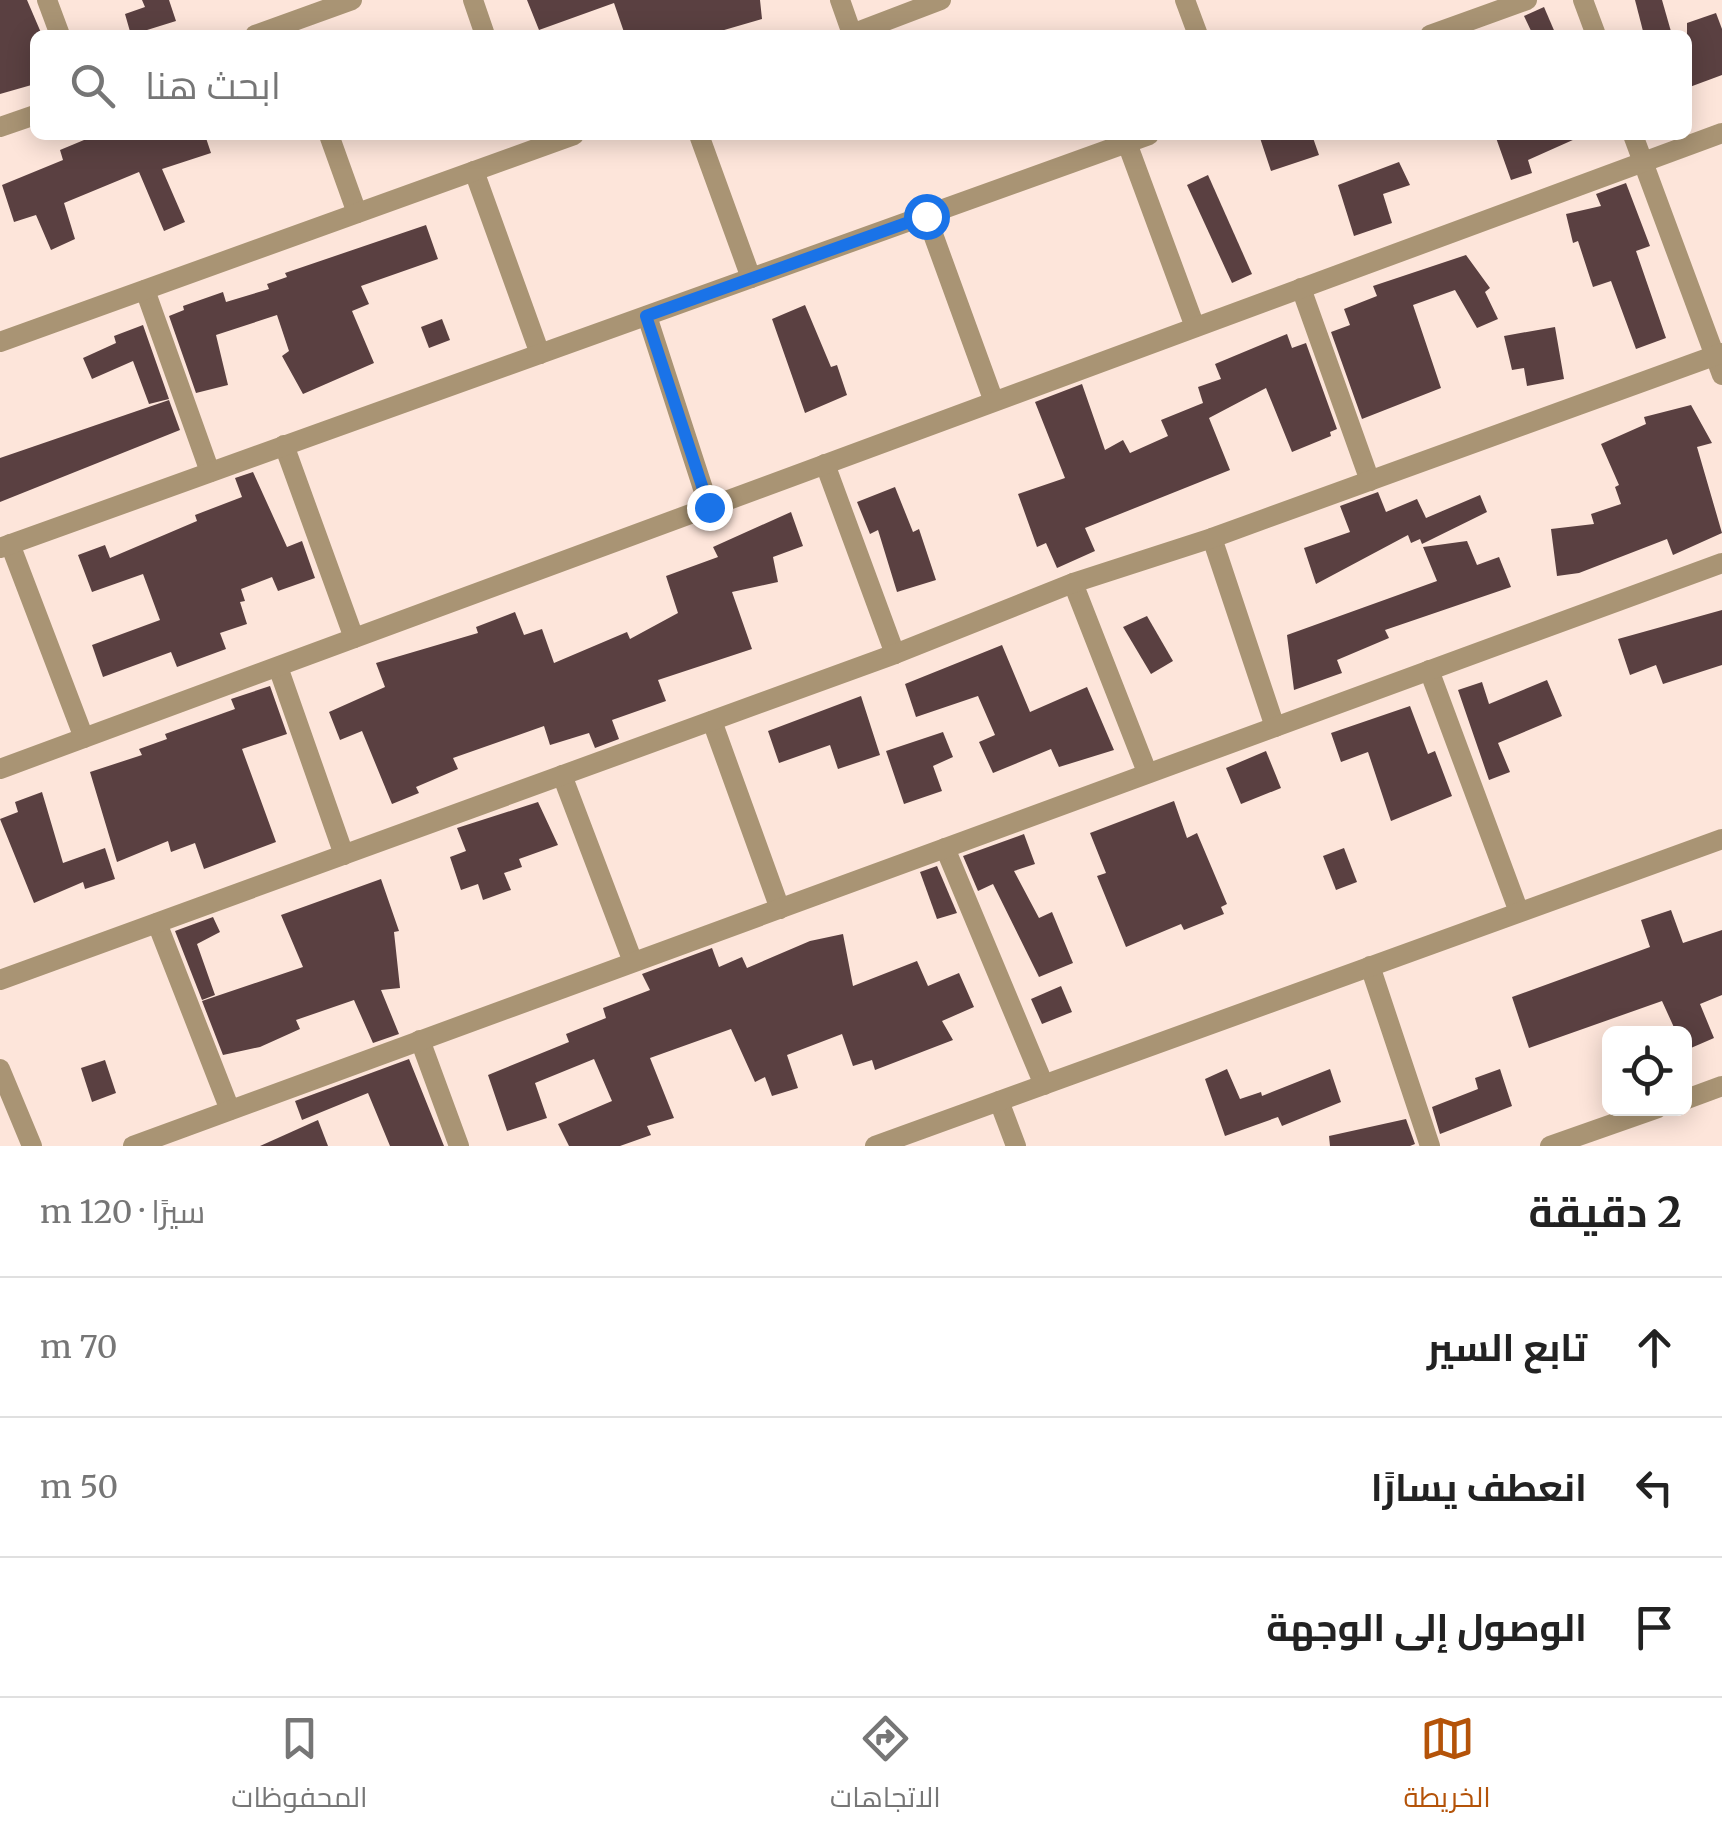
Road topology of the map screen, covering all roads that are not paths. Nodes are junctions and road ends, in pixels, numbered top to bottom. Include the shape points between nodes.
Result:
1 (48, 0) edge
2 (352, 0) edge
3 (472, 0) edge
4 (840, 0) edge
5 (942, 0) edge
6 (1185, 0) edge
7 (1527, 0) edge
8 (1583, 0) edge
9 (291, 29) edge
10 (58, 30) edge
11 (483, 30) edge
12 (849, 30) edge
13 (864, 30) edge
14 (1196, 30) edge
15 (1444, 30) edge
16 (1594, 30) edge
17 (30, 117) edge
18 (0, 128) edge
19 (1722, 132) edge
20 (331, 140) edge
21 (701, 140) edge
22 (1135, 140) edge
23 (1635, 140) edge
24 (1126, 143) junction
25 (524, 144) edge
26 (1643, 162) junction
27 (474, 170) junction
28 (357, 213) junction
29 (926, 216) junction
30 (751, 278) junction
31 (1301, 288) junction
32 (145, 290) junction
33 (646, 316) junction
34 (1195, 327) junction
35 (0, 342) edge
36 (540, 354) junction
37 (1719, 361) edge
38 (993, 399) junction
39 (284, 445) junction
40 (825, 464) junction
41 (210, 472) junction
42 (1370, 480) junction
43 (709, 507) junction
44 (1212, 538) junction
45 (5, 546) edge
46 (1722, 563) edge
47 (1073, 583) junction
48 (354, 638) junction
49 (895, 654) junction
50 (278, 666) junction
51 (1429, 670) junction
52 (712, 721) junction
53 (1275, 727) junction
54 (84, 738) junction
55 (0, 769) edge
56 (1147, 772) junction
57 (562, 775) junction
58 (1722, 839) edge
59 (945, 848) junction
60 (344, 855) junction
61 (780, 909) junction
62 (1519, 912) junction
63 (158, 923) junction
64 (634, 962) junction
65 (1370, 966) junction
66 (0, 980) edge
67 (420, 1040) junction
68 (0, 1069) edge
69 (1044, 1085) junction
70 (1722, 1086) edge
71 (1692, 1097) edge
72 (1000, 1101) junction
73 (230, 1110) junction
74 (1640, 1116) edge
75 (1587, 1140) edge
76 (32, 1146) edge
77 (133, 1146) edge
78 (459, 1146) edge
79 (875, 1146) edge
80 (1016, 1146) edge
81 (1430, 1146) edge
82 (1550, 1146) edge

1 - 10 street
2 - 9 street
3 - 11 street
4 - 12 street
5 - 13 street
6 - 14 street
7 - 15 street
8 - 16 street
17 - 18 street
19 - 26 street
20 - 28 street
21 - 30 street
22 - 24 street
23 - 26 street
24 - 29 street
24 - 34 street
25 - 27 street
26 - 31 street
26 - 37 street
27 - 28 street
27 - 36 street
28 - 32 street
29 - 30 street
29 - 38 street
30 - 33 street
31 - 34 street
31 - 42 street
32 - 35 street
32 - 41 street
33 - 36 street
33 - 43 street
34 - 38 street
36 - 39 street
37 - 42 street
38 - 40 street
39 - 41 street
39 - 48 street
40 - 43 street
40 - 49 street
41 - 45 street
42 - 44 street
43 - 48 street
44 - 47 street
44 - 53 street
45 - 54 street
46 - 51 street
47 - 49 street
47 - 56 street
48 - 50 street
49 - 52 street
50 - 54 street
50 - 60 street
51 - 53 street
51 - 62 street
52 - 57 street
52 - 61 street
53 - 56 street
54 - 55 street
56 - 59 street
57 - 60 street
57 - 64 street
58 - 62 street
59 - 61 street
59 - 69 street
60 - 63 street
61 - 64 street
62 - 65 street
63 - 66 street
63 - 73 street
64 - 67 street
65 - 69 street
65 - 81 street
67 - 73 street
67 - 78 street
68 - 76 street
69 - 72 street
70 - 71 street
72 - 79 street
72 - 80 street
73 - 77 street
74 - 75 street
75 - 82 street

